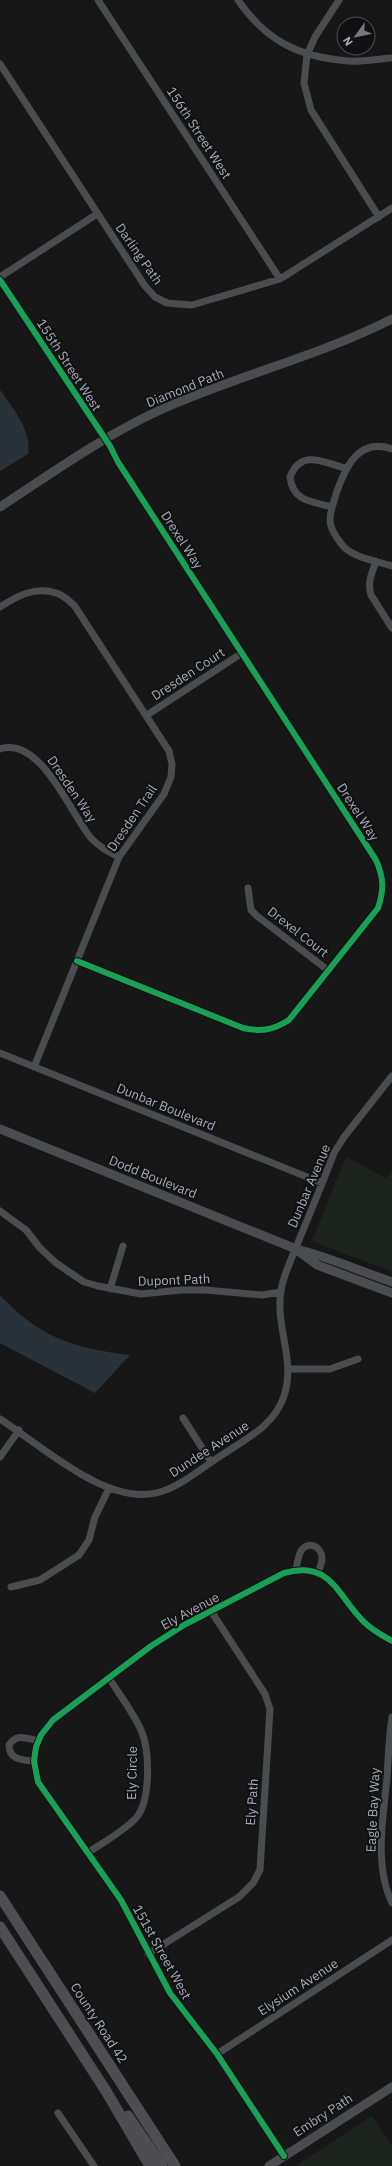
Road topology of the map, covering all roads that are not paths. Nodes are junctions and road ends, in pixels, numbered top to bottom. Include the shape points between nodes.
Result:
1 (98, 0) edge
2 (238, 0) edge
3 (339, 0) edge
4 (307, 55) junction
5 (390, 58) dead end
6 (0, 64) edge
7 (392, 208) edge
8 (97, 214) junction
9 (379, 217) junction
10 (0, 277) edge
11 (280, 279) junction
12 (0, 280) edge
13 (392, 319) edge
14 (105, 439) junction
15 (392, 449) edge
16 (118, 462) joint
17 (345, 468) junction
18 (0, 507) edge
19 (332, 507) junction
20 (376, 560) junction
21 (392, 566) edge
22 (0, 607) edge
23 (392, 628) edge
24 (242, 653) junction
25 (147, 715) junction
26 (0, 749) edge
27 (119, 856) junction
28 (248, 888) dead end
29 (77, 961) junction
30 (329, 972) junction
31 (0, 1053) edge
32 (34, 1067) junction
33 (392, 1076) edge
34 (0, 1130) edge
35 (322, 1183) junction
36 (0, 1211) edge
37 (123, 1246) dead end
38 (296, 1249) junction
39 (392, 1282) edge
40 (110, 1289) junction
41 (281, 1292) junction
42 (392, 1293) edge
43 (358, 1359) dead end
44 (289, 1369) junction
45 (183, 1418) dead end
46 (0, 1419) edge
47 (19, 1430) junction
48 (0, 1457) edge
49 (211, 1462) junction
50 (109, 1488) junction
51 (296, 1570) junction
52 (318, 1574) junction
53 (12, 1587) dead end
54 (211, 1611) junction
55 (392, 1641) edge
56 (109, 1678) junction
57 (392, 1717) edge
58 (38, 1740) junction
59 (34, 1761) junction
60 (36, 1777) joint
61 (89, 1852) junction
62 (0, 1896) edge
63 (392, 1903) edge
64 (0, 1928) edge
65 (392, 1940) edge
66 (148, 1954) junction
67 (217, 2054) junction
68 (392, 2087) edge
69 (106, 2091) junction
70 (58, 2113) dead end
71 (284, 2156) junction
72 (94, 2166) edge
73 (150, 2166) edge
74 (162, 2166) edge
75 (176, 2166) edge
76 (269, 2166) edge

1 - 11 street, 156th Street West
2 - 4 street via 265,32 286,46
3 - 4 street via 315,37
4 - 5 street via 349,61
4 - 9 street via 304,83 311,110
6 - 8 street, Darling Path
7 - 9 street, Darling Path
8 - 10 street
8 - 11 street, Darling Path via 145,286 155,297 167,303 192,305
9 - 11 street, Darling Path
12 - 14 street, 155th Street West
13 - 14 street, Diamond Path via 355,337 159,411
14 - 16 street, 155th Street West
14 - 18 street, Diamond Path
15 - 17 street via 374,447 362,450
16 - 24 street, Drexel Way
17 - 19 street
17 - 19 street via 307,459 298,463 290,477 294,492 301,498
19 - 20 street via 330,521 338,539 352,553
20 - 21 street
20 - 23 street via 369,589
22 - 25 street, Dresden Trail via 16,596 35,590 57,593 74,605
24 - 25 street, Dresden Court
24 - 30 street, Drexel Way via 382,873 383,890 378,908
25 - 27 street, Dresden Trail via 169,751 172,764 171,778 164,794
26 - 27 street, Dresden Way via 6,747 23,750 39,760 91,838 103,849
27 - 29 street, Dresden Trail
28 - 30 street, Drexel Court via 251,910
29 - 30 street, Drexel Way via 243,1028 258,1031 275,1029 289,1020
29 - 32 street, Dresden Trail
31 - 32 street, Dunbar Boulevard
32 - 35 street, Dunbar Boulevard
33 - 35 street, Dunbar Avenue via 344,1137 334,1153
34 - 38 street, Dodd Boulevard
35 - 38 street, Dunbar Avenue
36 - 40 street, Dupont Path via 17,1222 40,1248 62,1267 84,1282
37 - 40 street
38 - 39 street via 323,1256
38 - 41 street, Dundee Avenue
38 - 42 street via 317,1266
40 - 41 street, Dupont Path via 141,1294 181,1290 262,1295
41 - 44 street, Dundee Avenue via 281,1314
43 - 44 street via 330,1368
44 - 49 street, Dundee Avenue via 284,1398 268,1422
45 - 49 street
46 - 47 street, Dundee Avenue
47 - 48 street
47 - 50 street, Dundee Avenue via 75,1469
49 - 50 street, Dundee Avenue via 170,1488 152,1494 134,1495
50 - 53 street via 94,1517 89,1540 79,1555 40,1580
51 - 52 street, Ely Avenue
51 - 52 street via 305,1547 317,1546 322,1559
51 - 54 street, Ely Avenue via 265,1581
52 - 55 street, Ely Avenue via 341,1591 364,1623
54 - 56 street, Ely Avenue via 150,1646
54 - 66 street, Ely Path via 265,1694 270,1708 260,1870 253,1883 239,1897
56 - 58 street, Ely Avenue via 53,1720
56 - 61 street, Ely Circle via 141,1729 146,1745 146,1788 143,1808 135,1819
57 - 63 street, Eagle Bay Way via 382,1829 383,1876
58 - 59 street, Ely Avenue
58 - 59 street via 20,1736 9,1745 15,1758
59 - 60 street, Ely Avenue
60 - 61 street, 151st Street West via 51,1802
61 - 66 street, 151st Street West via 121,1900
62 - 75 highway, County Road 42
64 - 69 highway
65 - 67 street, Elysium Avenue
66 - 67 street, 151st Street West via 170,1993
67 - 71 street, 151st Street West
68 - 71 street, Embry Path
69 - 73 highway
69 - 74 highway via 140,2131
70 - 72 street
71 - 76 street, Embry Path

